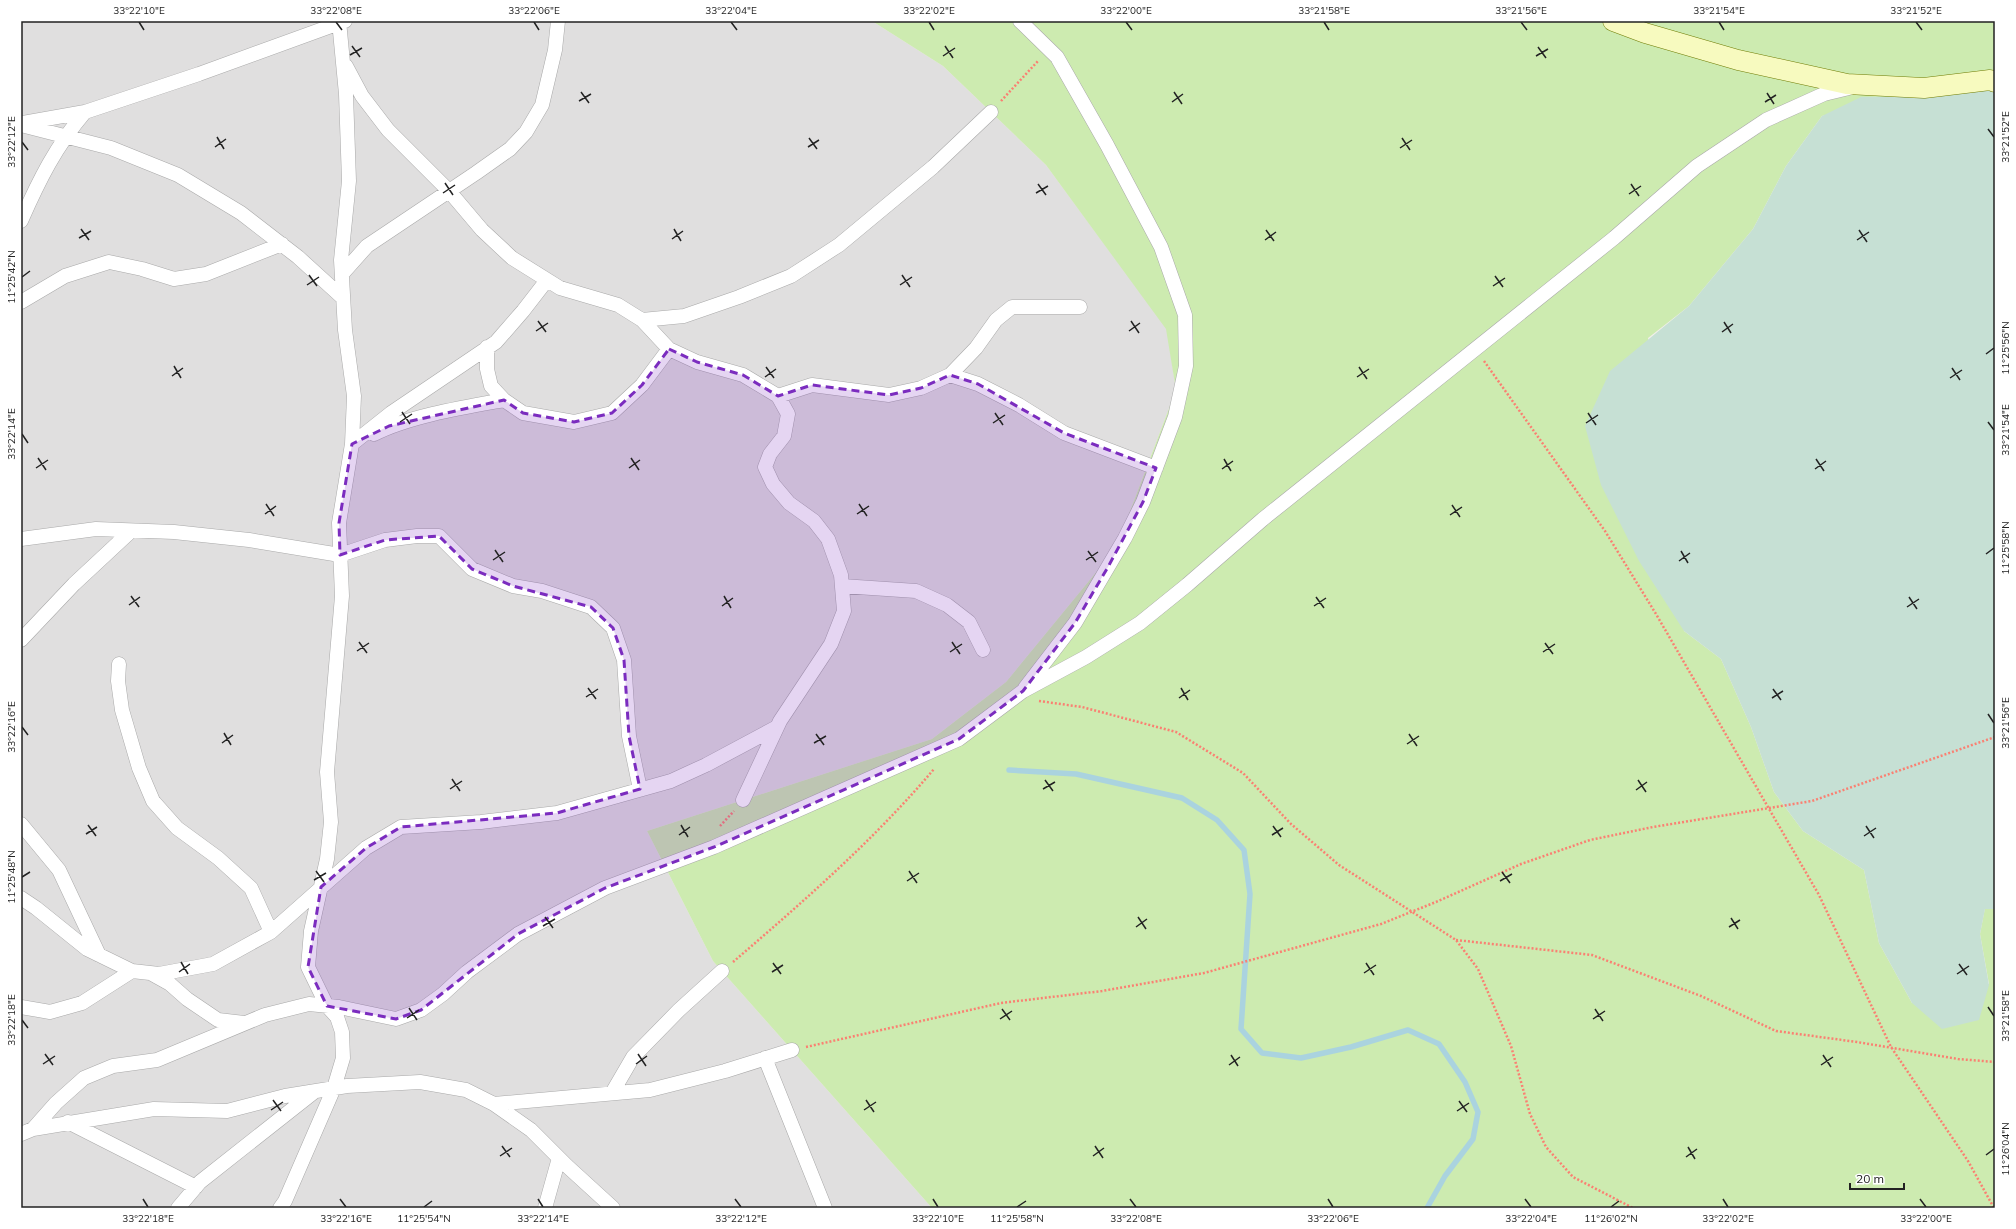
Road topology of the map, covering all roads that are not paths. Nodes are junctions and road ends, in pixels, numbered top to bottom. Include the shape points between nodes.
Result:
1 (558, 21) edge
2 (1020, 21) edge
3 (1612, 21) edge
4 (341, 22) edge
5 (342, 58) junction
6 (1995, 82) edge
7 (1863, 85) junction
8 (85, 112) junction
9 (991, 112) road end
10 (21, 124) edge
11 (64, 136) junction
12 (449, 191) junction
13 (21, 221) edge
14 (282, 244) junction
15 (342, 274) junction
16 (547, 280) junction
17 (343, 298) junction
18 (21, 302) edge
19 (1080, 307) dead end
20 (642, 320) junction
21 (487, 347) junction
22 (669, 349) junction
23 (950, 374) junction
24 (778, 396) junction
25 (504, 400) junction
26 (352, 444) junction
27 (1156, 468) junction
28 (131, 531) junction
29 (21, 540) edge
30 (340, 555) junction
31 (842, 586) junction
32 (21, 640) edge
33 (983, 650) dead end
34 (119, 664) dead end
35 (1019, 694) junction
36 (777, 727) junction
37 (640, 789) junction
38 (743, 800) dead end
39 (21, 824) edge
40 (321, 887) junction
41 (21, 898) edge
42 (272, 932) junction
43 (100, 955) junction
44 (132, 971) junction
45 (722, 971) road end
46 (150, 973) junction
47 (327, 1006) junction
48 (21, 1007) edge
49 (245, 1024) junction
50 (792, 1050) road end
51 (765, 1058) junction
52 (334, 1088) junction
53 (314, 1092) junction
54 (612, 1093) junction
55 (494, 1104) junction
56 (68, 1122) junction
57 (27, 1131) edge
58 (559, 1158) junction
59 (196, 1187) junction
60 (178, 1208) edge
61 (280, 1208) edge
62 (545, 1208) edge
63 (613, 1208) edge
64 (825, 1208) edge

1 - 12 street via 555,50 542,105 526,132 510,149
2 - 27 street via 1057,57 1107,145 1161,248 1185,315 1186,366 1182,390
3 - 7 street via 1738,60 1847,84
4 - 5 street
4 - 8 street
5 - 12 street via 362,96 388,130
5 - 15 street via 349,181 341,260
6 - 7 street via 1990,80 1924,88
7 - 35 street via 1824,94 1766,120 1704,162 1614,238 1262,519 1188,585 1140,623
8 - 10 street
8 - 11 street
9 - 20 street via 933,167 845,240 791,276 684,316
10 - 11 street
11 - 13 street via 36,186
11 - 14 street via 111,148 178,175 241,213
12 - 15 street via 367,246
12 - 16 street via 482,230 512,258
14 - 17 street
14 - 18 street via 206,274 174,279 109,262 65,276
15 - 17 street
16 - 20 street via 560,288 618,305
16 - 21 street via 496,342
17 - 26 street via 354,396
19 - 23 street via 1012,307 996,320 976,348
20 - 22 street
21 - 25 street via 487,369 491,386
21 - 26 street via 391,413
22 - 24 street via 697,362 744,375
22 - 25 street via 642,385 612,413 574,422 523,413
23 - 24 street via 921,388 888,395 812,385
23 - 27 street via 978,384 1019,405 1064,433
24 - 31 street via 788,414 784,436 770,454 765,467 773,484 789,503 814,521 828,539 841,575
25 - 26 street via 390,426
26 - 30 street via 339,523
27 - 35 street via 1143,502 1075,623
28 - 29 street via 96,530
28 - 30 street via 174,532 249,540
28 - 32 street via 74,584
30 - 37 street via 385,540 439,536 472,569 513,586 542,591 591,607 613,628 624,660 629,736
30 - 40 street via 342,596 326,772 331,822
31 - 33 street via 916,591 947,605 969,622
31 - 36 street via 844,611 831,644
34 - 42 street via 118,681 122,710 153,801 177,828 218,858 251,888
35 - 47 street via 959,739 714,847 605,888 518,934 466,972 421,1010 396,1020
36 - 37 street via 678,778
36 - 38 street
37 - 40 street via 557,813 481,822 401,827 366,848
39 - 43 street via 59,870
40 - 42 street
40 - 47 street via 311,931 308,967
41 - 43 street via 87,949
42 - 46 street via 213,964 159,974
43 - 44 street
44 - 46 street
44 - 48 street via 82,1003 50,1012
45 - 54 street via 633,1057
46 - 49 street via 170,984 218,1020
47 - 49 street via 309,1004 265,1015
47 - 52 street via 336,1017 342,1032 343,1058
49 - 57 street via 157,1060 113,1066 84,1078
50 - 51 street
51 - 54 street via 650,1090
51 - 64 street
52 - 53 street
52 - 55 street via 420,1082 466,1090
52 - 61 street
53 - 56 street via 285,1096 227,1111 154,1109
53 - 59 street
54 - 55 street
55 - 58 street via 531,1130
56 - 57 street
56 - 59 street
58 - 62 street
58 - 63 street
59 - 60 street

